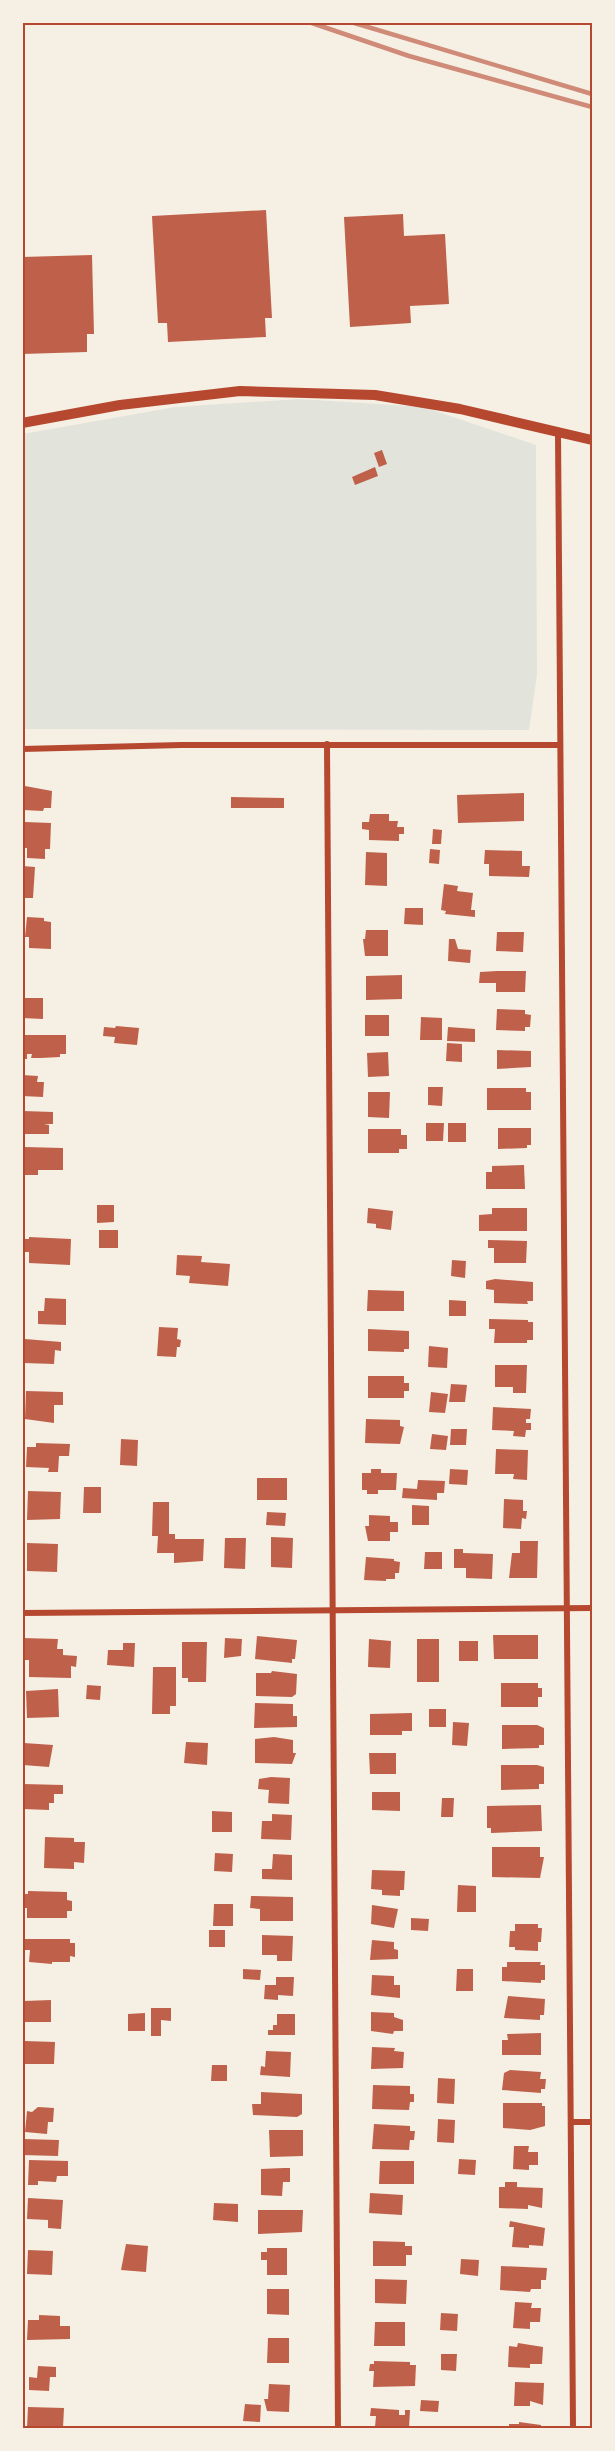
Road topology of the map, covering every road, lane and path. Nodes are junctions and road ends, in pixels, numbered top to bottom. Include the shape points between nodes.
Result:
1 (22, 423) edge
2 (558, 432) junction
3 (592, 440) edge
4 (327, 744) junction
5 (560, 745) junction
6 (22, 749) edge
7 (568, 1608) junction
8 (592, 1608) edge
9 (332, 1611) junction
10 (22, 1613) edge
11 (573, 2122) junction
12 (592, 2122) edge
13 (338, 2428) edge
14 (573, 2428) edge

1 - 2 street via 120,405 240,391 375,395 460,409
2 - 3 street
2 - 5 street
4 - 5 street
4 - 6 street
4 - 9 street
5 - 7 street
7 - 8 street
7 - 9 street
7 - 11 street
9 - 10 street
9 - 13 street
11 - 12 street
11 - 14 street

